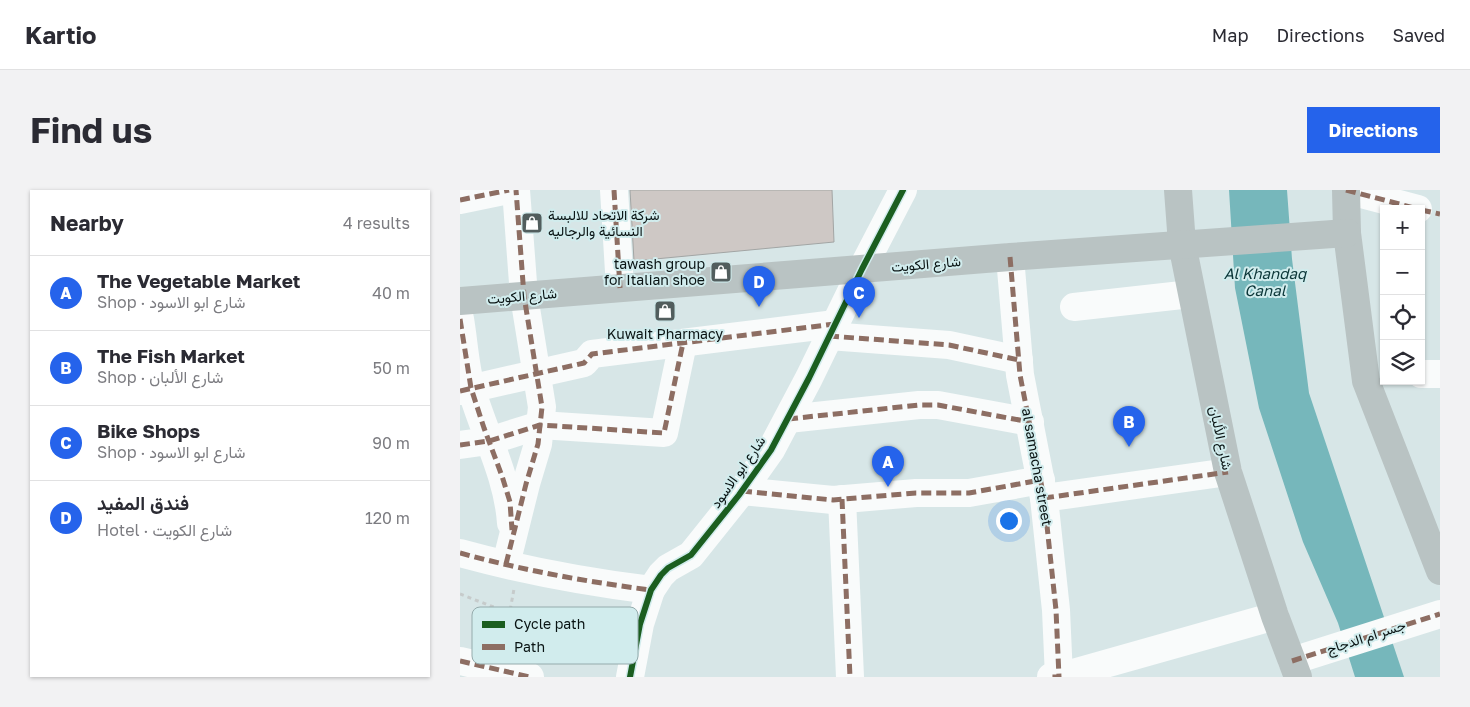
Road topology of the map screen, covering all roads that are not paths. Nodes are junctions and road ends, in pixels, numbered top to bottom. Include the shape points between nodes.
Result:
1 (509, 190) edge
2 (516, 190) edge
3 (614, 190) edge
4 (903, 190) edge
5 (1178, 190) edge
6 (1346, 190) edge
7 (460, 200) edge
8 (1404, 205) edge
9 (1425, 210) edge
10 (1440, 214) edge
11 (1337, 233) junction
12 (1191, 243) junction
13 (1010, 257) junction
14 (862, 269) junction
15 (620, 288) junction
16 (1191, 294) junction
17 (524, 296) junction
18 (460, 301) edge
19 (1074, 307) dead end
20 (460, 319) edge
21 (832, 330) junction
22 (683, 343) junction
23 (1019, 360) junction
24 (537, 373) junction
25 (1425, 374) edge
26 (1440, 374) edge
27 (1375, 380) edge
28 (465, 390) edge
29 (788, 419) junction
30 (1030, 422) junction
31 (540, 425) junction
32 (489, 441) junction
33 (460, 445) edge
34 (1228, 472) junction
35 (1042, 489) junction
36 (742, 491) junction
37 (842, 499) junction
38 (512, 537) junction
39 (460, 553) edge
40 (512, 565) junction
41 (1440, 571) edge
42 (651, 590) junction
43 (1440, 614) edge
44 (1275, 616) junction
45 (638, 637) edge
46 (473, 664) edge
47 (632, 664) edge
48 (1295, 669) edge
49 (530, 677) edge
50 (630, 677) edge
51 (850, 677) edge
52 (1051, 677) edge
53 (1059, 677) edge

1 - 7 street
2 - 17 street
3 - 15 street
4 - 14 street, شارع ابو الاسود
5 - 12 main road, شارع الألبان
6 - 8 street
6 - 11 main road
9 - 10 street
11 - 12 main road, شارع الكويت
11 - 27 main road
12 - 13 main road, شارع الكويت
12 - 16 main road, شارع الألبان
13 - 14 main road, شارع الكويت
13 - 23 street, al samacha street
14 - 15 main road, شارع الكويت
14 - 21 street, شارع ابو الاسود
15 - 17 main road, شارع الكويت
16 - 19 street
16 - 34 main road, شارع الألبان
17 - 18 main road, شارع الكويت
17 - 24 street
20 - 28 street
21 - 22 street
21 - 23 street via 949,345
21 - 29 street, شارع ابو الاسود
22 - 24 street via 592,354 584,363
22 - 31 street via 664,433
23 - 30 street, al samacha street
24 - 28 street
24 - 31 street via 542,407
25 - 26 street
27 - 41 main road
28 - 32 street
29 - 30 street via 919,405
29 - 36 street, شارع ابو الاسود
30 - 35 street, al samacha street
31 - 32 street
31 - 38 street via 538,444
32 - 33 street
32 - 38 street via 510,502
34 - 35 street
34 - 44 main road, شارع الألبان
35 - 37 street
35 - 53 street, al samacha street via 1056,610
36 - 37 street
36 - 42 street, شارع ابو الاسود via 692,555 668,568
37 - 51 street
38 - 40 street
39 - 40 street
40 - 42 street via 600,584
42 - 45 street, شارع ابو الاسود
43 - 48 street, جسر ام الدجاج
44 - 48 main road, شارع الألبان
44 - 53 street
46 - 49 street
47 - 50 street, شارع ابو الاسود
52 - 53 street

